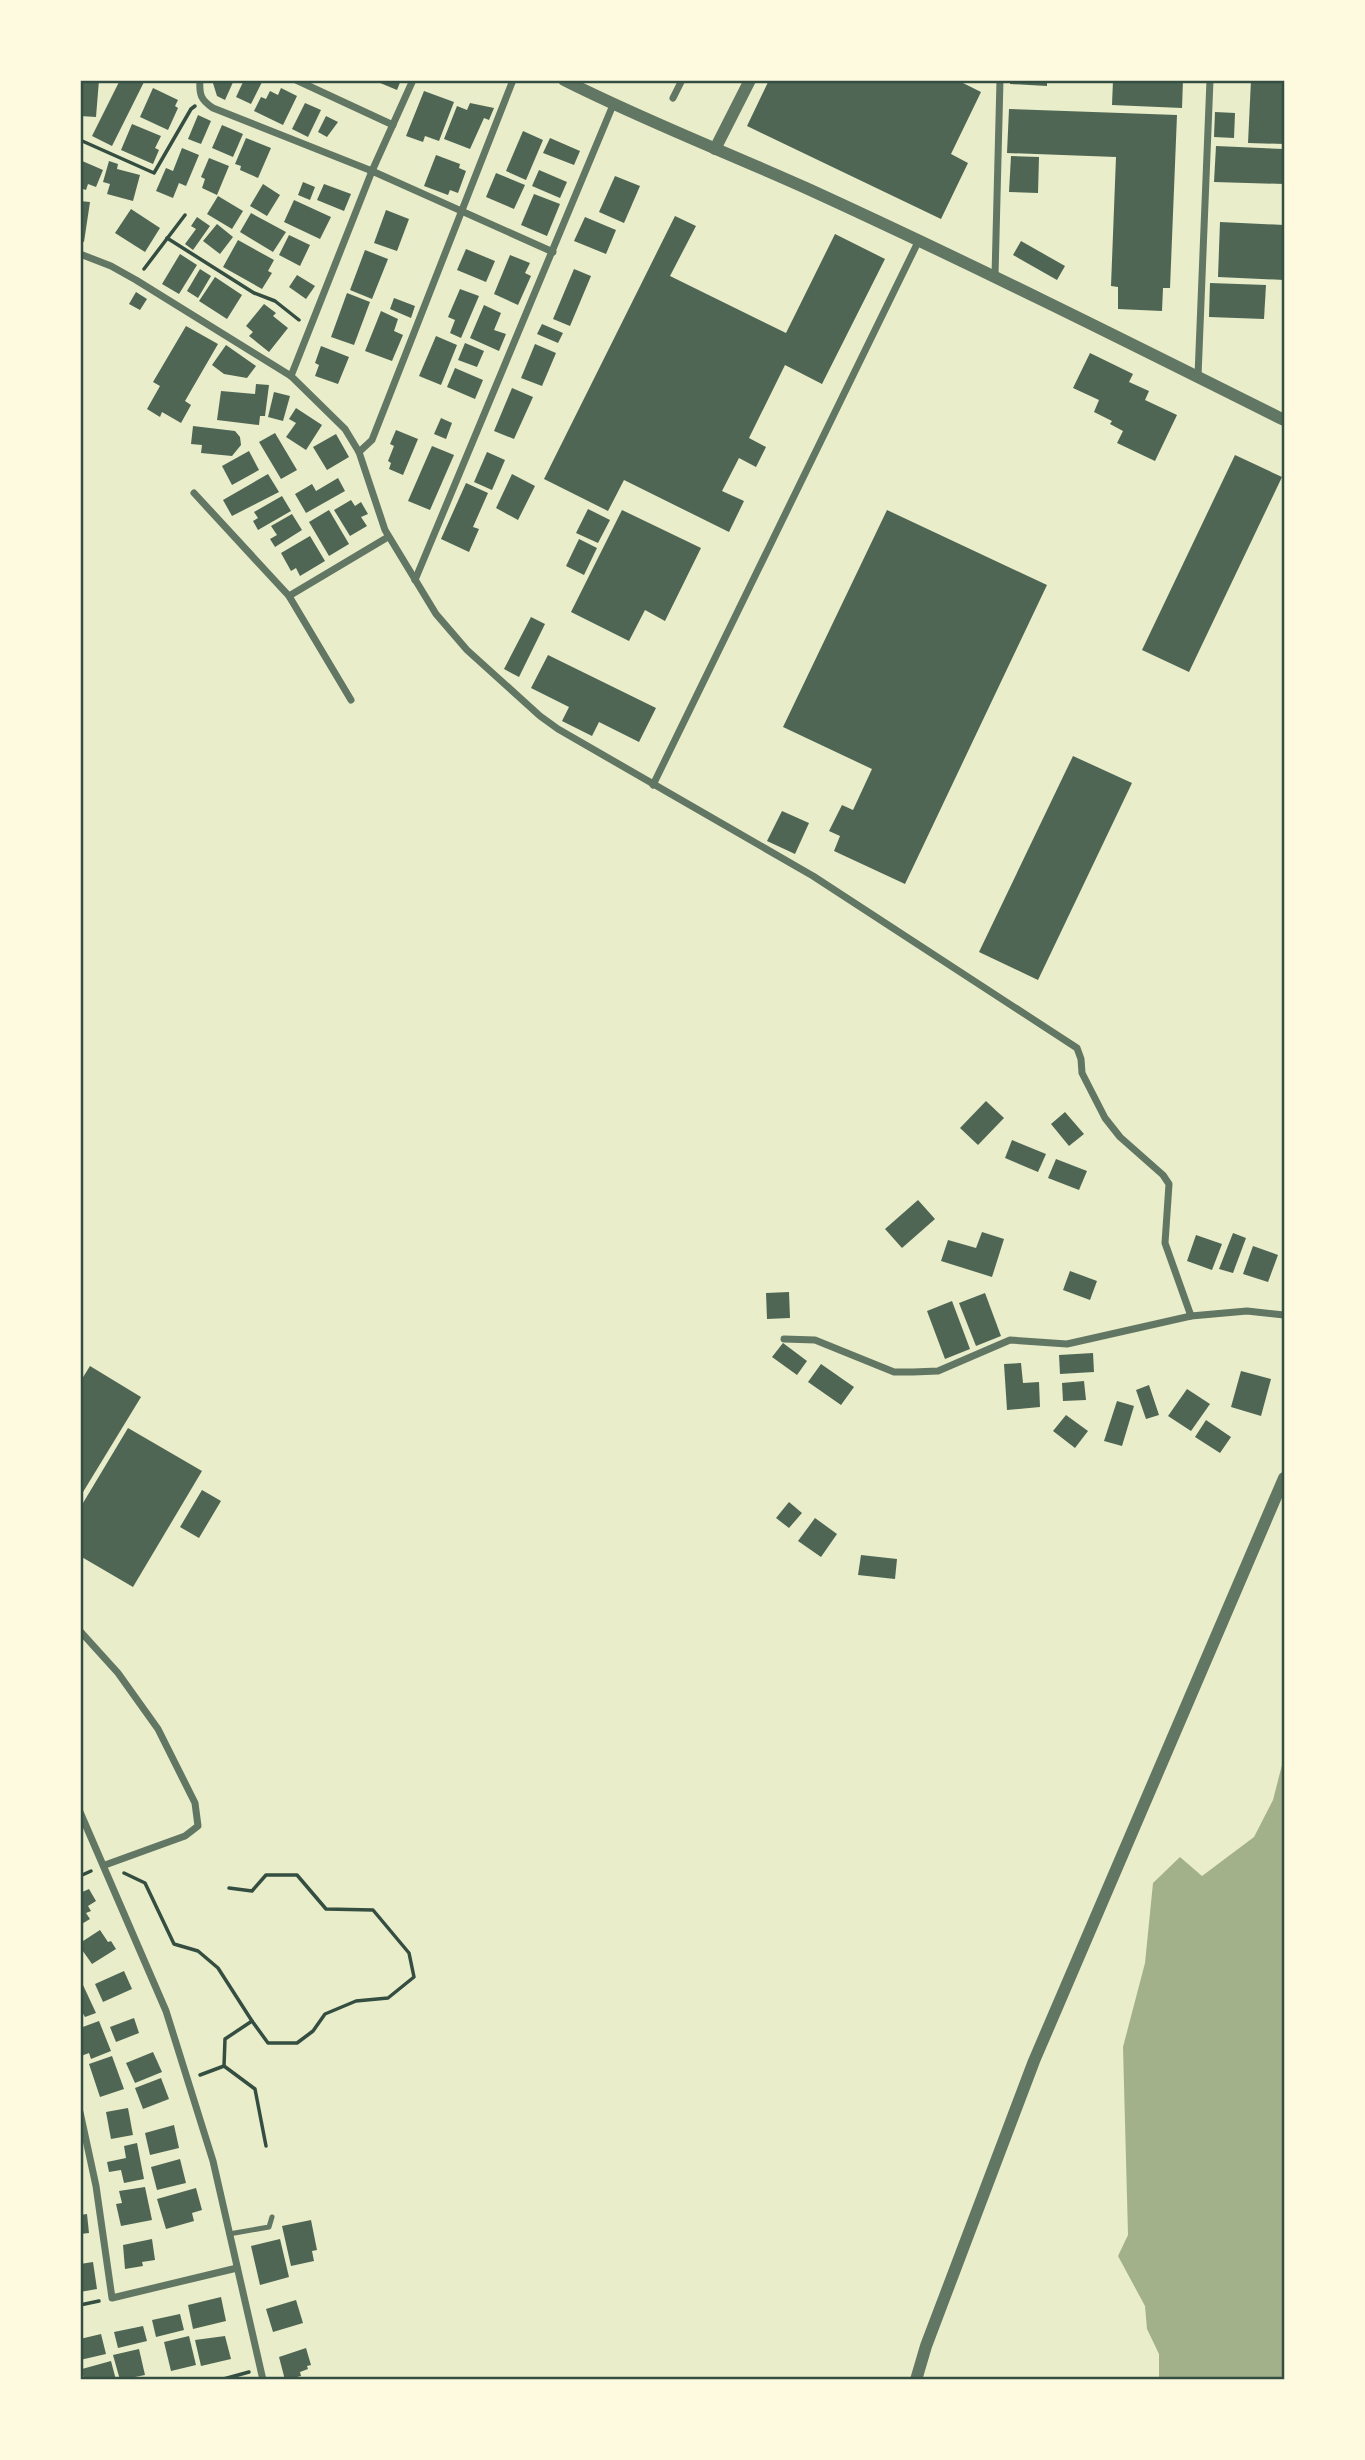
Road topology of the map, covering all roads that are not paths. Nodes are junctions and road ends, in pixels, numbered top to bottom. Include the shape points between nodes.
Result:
1 (200, 80) edge
2 (296, 80) edge
3 (413, 80) edge
4 (513, 80) edge
5 (564, 80) edge
6 (682, 80) edge
7 (750, 80) edge
8 (1000, 80) edge
9 (1210, 80) edge
10 (673, 98) dead end
11 (613, 105) junction
12 (393, 125) junction
13 (715, 149) junction
14 (372, 171) junction
15 (461, 213) junction
16 (919, 240) junction
17 (553, 252) junction
18 (80, 254) edge
19 (995, 276) junction
20 (291, 376) junction
21 (1198, 376) junction
22 (1284, 420) edge
23 (359, 452) junction
24 (194, 493) dead end
25 (388, 537) junction
26 (415, 580) junction
27 (289, 597) junction
28 (351, 700) dead end
29 (653, 785) junction
30 (1284, 1315) edge
31 (1191, 1316) junction
32 (784, 1339) dead end
33 (1284, 1478) edge
34 (80, 1631) edge
35 (80, 1812) edge
36 (105, 1865) junction
37 (80, 2112) edge
38 (272, 2217) dead end
39 (229, 2234) junction
40 (237, 2268) junction
41 (263, 2379) edge
42 (916, 2379) edge

1 - 14 street via 202,101 213,108
2 - 12 street
3 - 12 street
4 - 15 street
5 - 11 street
6 - 10 street
7 - 13 street
8 - 19 street
9 - 21 street
11 - 13 street
11 - 17 street
12 - 14 street
13 - 16 street
14 - 15 street
14 - 20 street
15 - 17 street
15 - 23 street via 372,440
16 - 19 street
16 - 29 street
17 - 26 street
18 - 20 street via 136,280
19 - 21 street
20 - 23 street via 345,429
21 - 22 street
23 - 25 street
24 - 27 street
25 - 26 street
25 - 27 street
26 - 29 street via 456,638 540,716
27 - 28 street
29 - 31 street via 813,876 1077,1048 1082,1073 1105,1118 1169,1184 1165,1243
30 - 31 street via 1248,1311
31 - 32 street via 1067,1344 1010,1340 939,1371 894,1372 815,1340
33 - 42 street via 1034,2061
34 - 36 street via 118,1673 158,1729 195,1803 198,1826 185,1836
35 - 36 street
36 - 39 street via 166,2011 213,2161
37 - 40 street via 112,2298
38 - 39 lane via 269,2227
39 - 40 street
40 - 41 street

